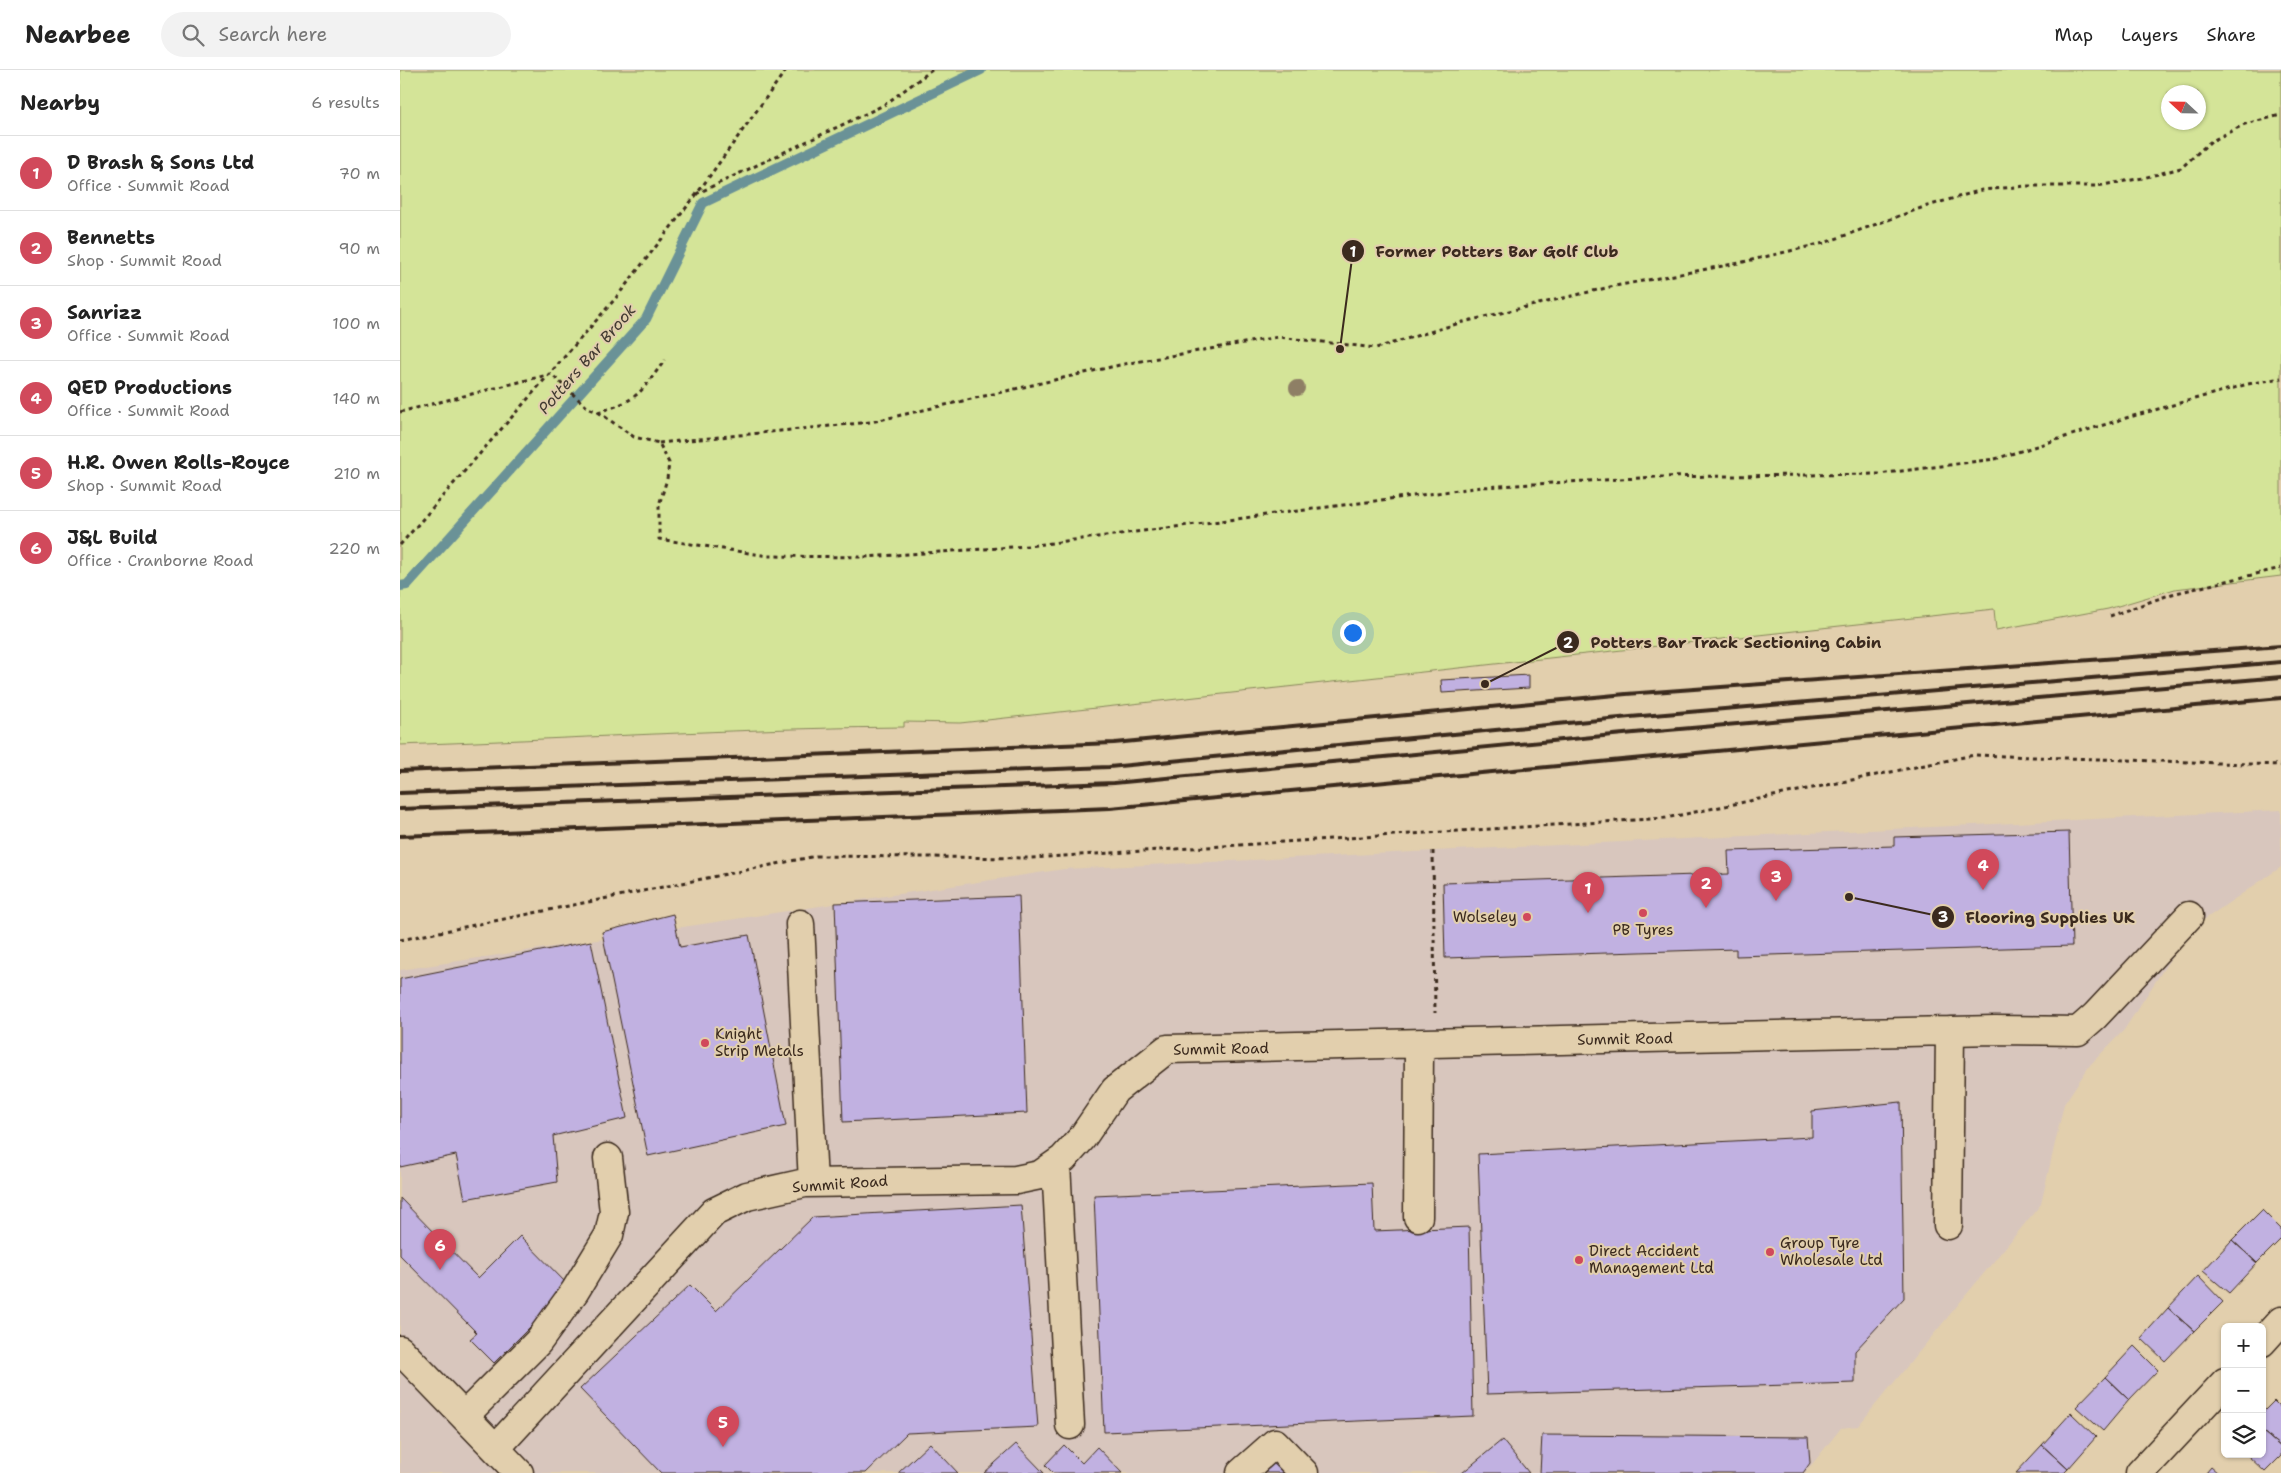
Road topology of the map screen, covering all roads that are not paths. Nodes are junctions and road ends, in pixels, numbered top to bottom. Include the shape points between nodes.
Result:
1 (2189, 916) dead end
2 (800, 924) dead end
3 (1950, 1031) junction
4 (1427, 1044) junction
5 (608, 1158) dead end
6 (1056, 1164) junction
7 (814, 1183) junction
8 (1418, 1217) dead end
9 (1948, 1225) dead end
10 (2281, 1321) edge
11 (2266, 1338) edge
12 (400, 1350) edge
13 (2221, 1386) edge
14 (464, 1416) junction
15 (1070, 1424) dead end
16 (496, 1448) junction
17 (518, 1473) edge
18 (1241, 1473) edge
19 (1304, 1473) edge
20 (2140, 1473) edge

1 - 3 street, Summit Road via 2078,1030
2 - 7 street
3 - 4 street, Summit Road
3 - 9 street
4 - 6 street, Summit Road via 1167,1049 1116,1090 1082,1138
4 - 8 street
5 - 14 street via 614,1212 609,1235 575,1291 538,1342
6 - 7 street, Summit Road via 1040,1175 1016,1180
6 - 15 street
7 - 16 street, Summit Road via 747,1196 714,1212
10 - 11 street
12 - 14 street
13 - 20 street
14 - 16 street
16 - 17 street
18 - 19 street via 1275,1442

